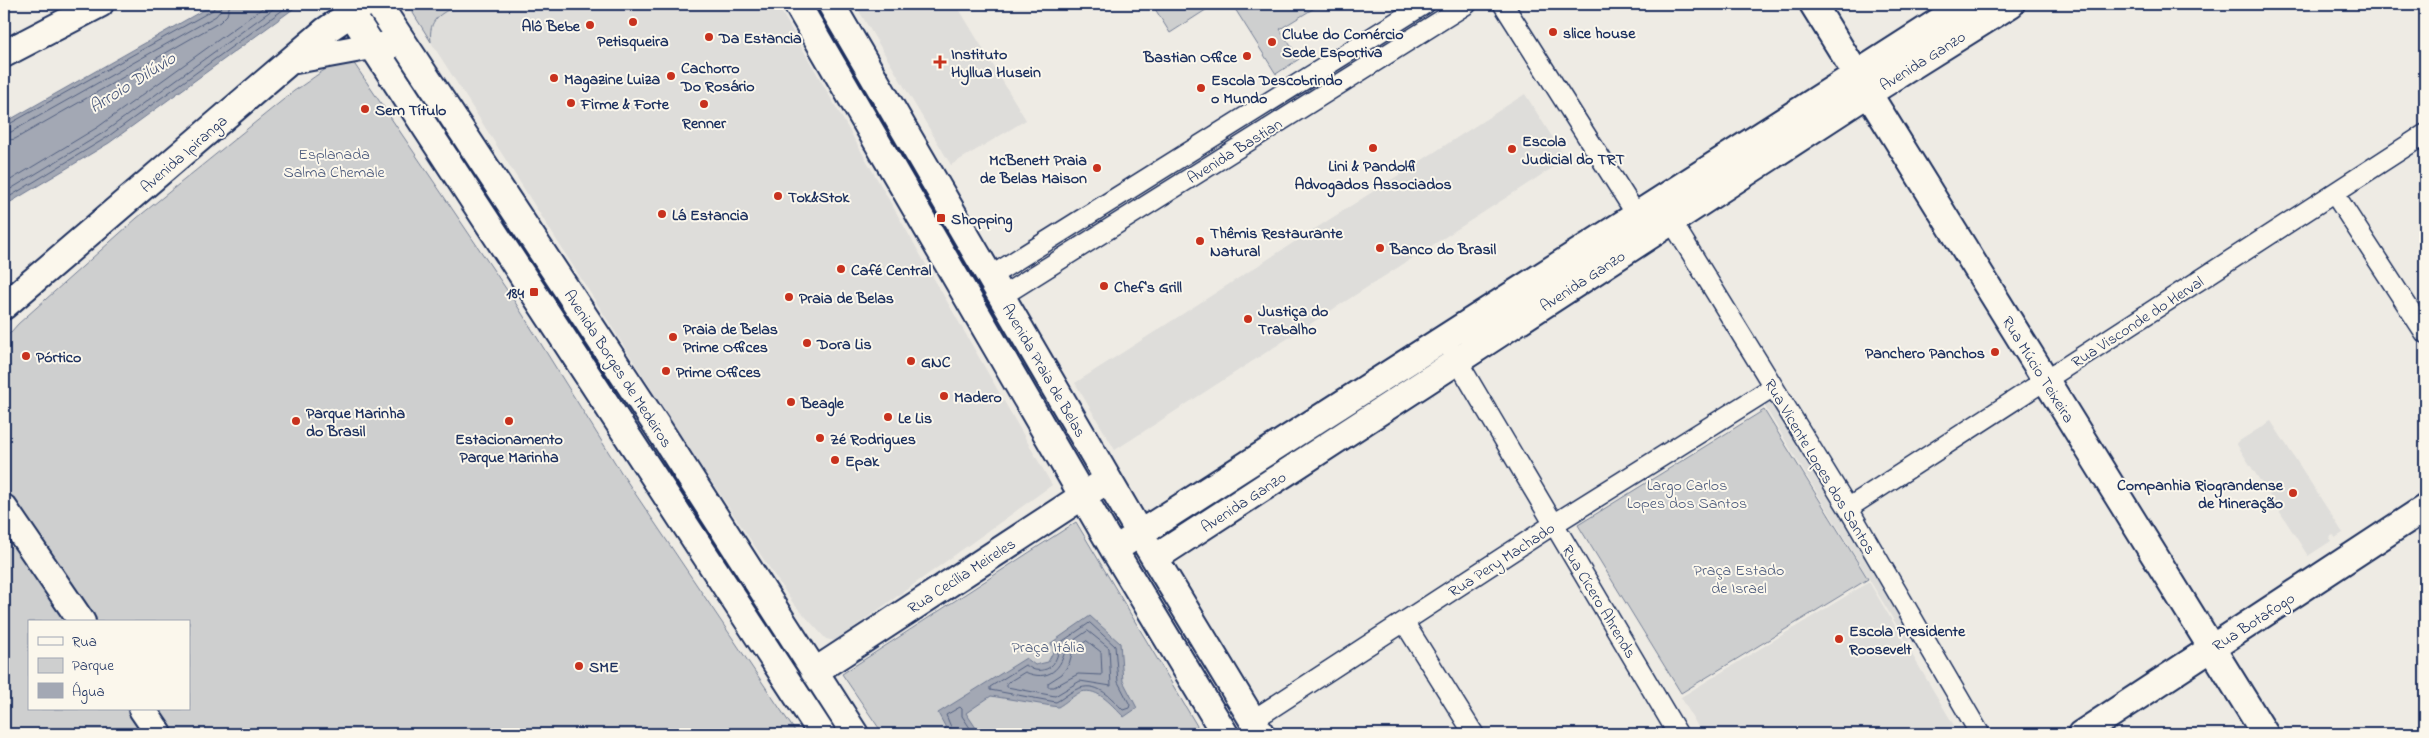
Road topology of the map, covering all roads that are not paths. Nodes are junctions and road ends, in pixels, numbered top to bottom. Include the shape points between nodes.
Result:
1 (100, 4) edge
2 (378, 4) edge
3 (797, 4) edge
4 (1424, 4) edge
5 (1466, 4) edge
6 (1503, 4) edge
7 (1813, 4) edge
8 (1966, 4) edge
9 (2011, 4) edge
10 (837, 6) edge
11 (354, 7) edge
12 (372, 46) junction
13 (407, 47) junction
14 (4, 54) edge
15 (289, 61) junction
16 (1320, 69) junction
17 (1862, 84) junction
18 (1333, 88) junction
19 (2425, 134) edge
20 (1141, 182) junction
21 (2334, 193) junction
22 (1153, 201) junction
23 (1665, 211) junction
24 (1643, 225) junction
25 (996, 286) junction
26 (4, 306) edge
27 (2425, 333) edge
28 (1444, 338) junction
29 (1458, 361) junction
30 (2045, 380) junction
31 (1773, 387) junction
32 (1300, 431) junction
33 (1315, 454) junction
34 (1108, 479) junction
35 (1083, 496) junction
36 (4, 508) edge
37 (1848, 508) junction
38 (2425, 508) edge
39 (1554, 524) junction
40 (1140, 534) junction
41 (1114, 550) junction
42 (1155, 558) junction
43 (81, 620) edge
44 (1404, 622) junction
45 (2212, 648) junction
46 (814, 672) junction
47 (143, 710) edge
48 (1257, 727) edge
49 (159, 734) edge
50 (822, 734) edge
51 (855, 734) edge
52 (1224, 734) edge
53 (1231, 734) edge
54 (1474, 734) edge
55 (1678, 734) edge
56 (1980, 734) edge
57 (2080, 734) edge
58 (2265, 734) edge

1 - 14 main road
2 - 13 main road, Avenida Borges de Medeiros
3 - 35 main road, Avenida Praia de Belas
4 - 16 street, Avenida Bastian
5 - 18 street, Avenida Bastian
6 - 24 street
7 - 17 main road, Rua Múcio Teixeira
8 - 17 main road, Avenida Ganzo
9 - 17 main road, Avenida Ganzo
10 - 25 main road, Avenida Praia de Belas
11 - 12 main road, Avenida Borges de Medeiros
11 - 15 main road, Avenida Ipiranga
12 - 13 main road
12 - 15 main road
12 - 50 main road, Avenida Borges de Medeiros
13 - 46 main road, Avenida Borges de Medeiros via 653,419
15 - 26 main road, Avenida Ipiranga
16 - 18 street
16 - 20 street, Avenida Bastian
17 - 23 main road, Avenida Ganzo
17 - 30 main road, Rua Múcio Teixeira
18 - 22 street, Avenida Bastian
19 - 21 street, Rua Visconde do Herval
20 - 22 street
20 - 25 street, Avenida Bastian
21 - 27 street
21 - 30 street, Rua Visconde do Herval
22 - 25 street, Avenida Bastian
23 - 24 main road, Avenida Ganzo
23 - 31 street, Rua Vicente Lopes dos Santos
24 - 28 main road, Avenida Ganzo
24 - 29 main road, Avenida Ganzo
25 - 34 main road, Avenida Praia de Belas
28 - 29 street, Rua Cícero Ahrends
28 - 32 main road, Avenida Ganzo
29 - 33 main road, Avenida Ganzo
29 - 39 street, Rua Cícero Ahrends
30 - 37 street, Rua Visconde do Herval
30 - 45 main road, Rua Múcio Teixeira
31 - 37 street, Rua Vicente Lopes dos Santos
31 - 39 street, Rua Pery Machado
32 - 33 main road
32 - 40 main road, Avenida Ganzo
33 - 42 main road, Avenida Ganzo
34 - 35 main road, Rua Cecília Meireles
34 - 40 main road, Avenida Praia de Belas
35 - 41 main road, Avenida Praia de Belas
35 - 46 main road, Rua Cecília Meireles
36 - 43 main road
37 - 56 street, Rua Vicente Lopes dos Santos
38 - 45 main road, Rua Botafogo
39 - 44 street, Rua Pery Machado
39 - 55 street, Rua Cícero Ahrends
40 - 41 main road, Avenida Ganzo
40 - 42 main road, Avenida Praia de Belas
41 - 52 main road, Avenida Praia de Belas
42 - 48 main road, Avenida Praia de Belas
44 - 48 street, Rua Pery Machado
44 - 54 street
45 - 57 main road, Rua Botafogo
45 - 58 main road, Rua Múcio Teixeira
46 - 51 main road, Avenida Borges de Medeiros
47 - 49 main road
48 - 53 main road, Rua Pery Machado

